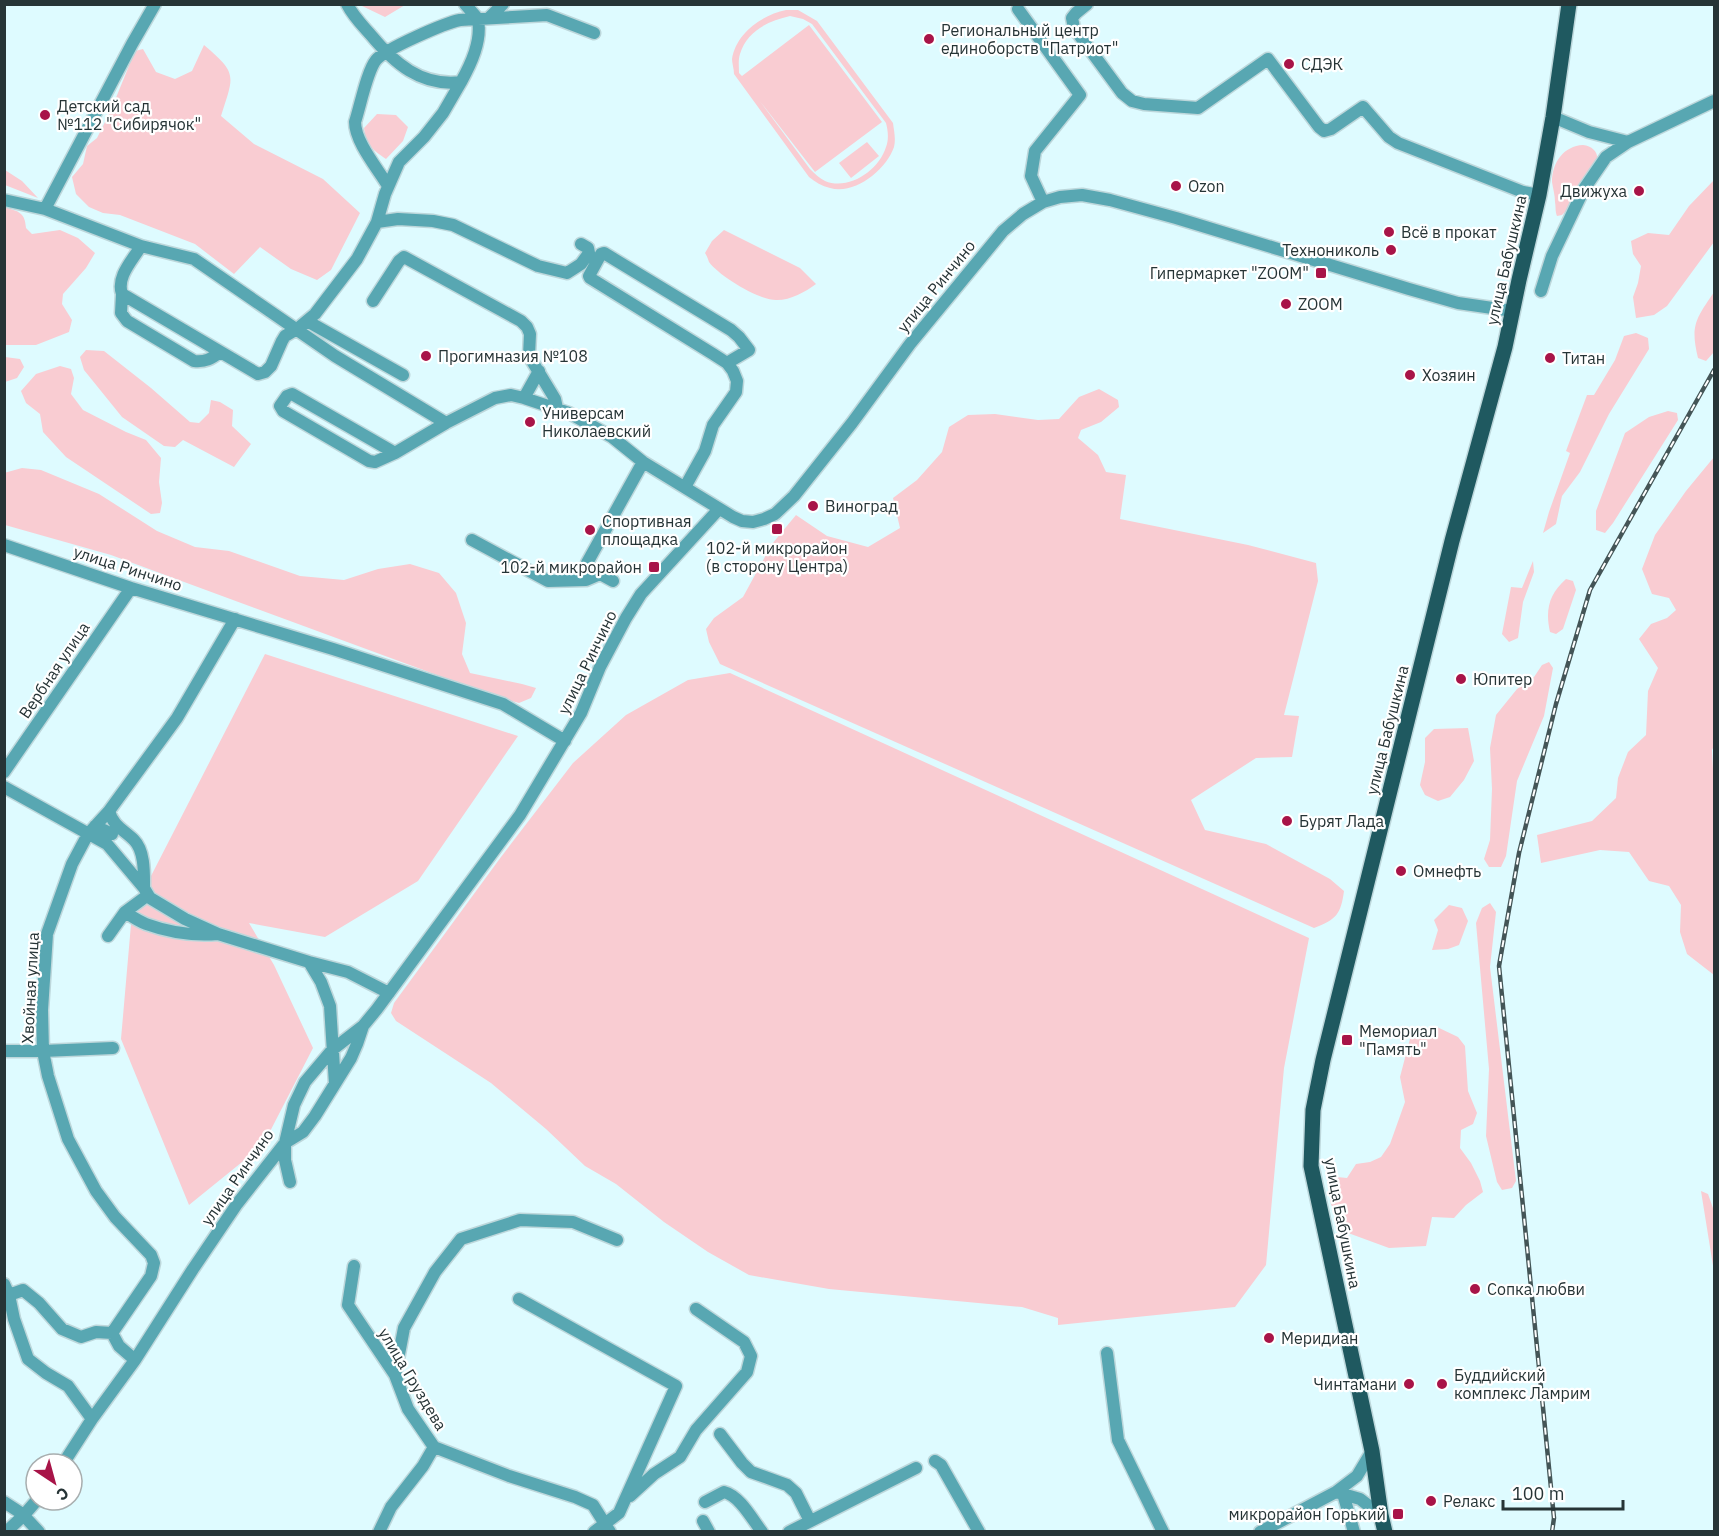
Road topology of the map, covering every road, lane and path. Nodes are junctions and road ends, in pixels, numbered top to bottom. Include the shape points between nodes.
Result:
1 (155, 4) edge
2 (347, 4) edge
3 (465, 4) edge
4 (502, 4) edge
5 (1087, 4) edge
6 (1569, 4) edge
7 (1018, 9) dead end
8 (545, 10) edge
9 (484, 19) junction
10 (594, 33) dead end
11 (386, 52) junction
12 (461, 82) junction
13 (1714, 101) edge
14 (1553, 117) junction
15 (1628, 142) junction
16 (388, 186) junction
17 (1539, 195) junction
18 (4, 200) edge
19 (1043, 202) junction
20 (45, 209) junction
21 (377, 222) junction
22 (581, 244) dead end
23 (141, 246) junction
24 (1541, 291) dead end
25 (122, 294) junction
26 (373, 301) dead end
27 (1513, 311) junction
28 (307, 321) junction
29 (297, 329) junction
30 (220, 352) junction
31 (727, 363) junction
32 (539, 371) junction
33 (403, 375) dead end
34 (524, 398) junction
35 (557, 408) junction
36 (446, 423) junction
37 (395, 453) junction
38 (643, 462) junction
39 (686, 487) junction
40 (719, 509) junction
41 (472, 540) dead end
42 (4, 545) edge
43 (600, 574) junction
44 (613, 581) dead end
45 (131, 588) junction
46 (236, 619) junction
47 (565, 741) junction
48 (4, 772) edge
49 (4, 787) edge
50 (109, 811) junction
51 (92, 832) junction
52 (125, 834) junction
53 (146, 892) junction
54 (124, 912) junction
55 (218, 934) junction
56 (108, 936) dead end
57 (309, 962) junction
58 (389, 993) junction
59 (363, 1026) junction
60 (113, 1048) dead end
61 (332, 1050) junction
62 (4, 1051) edge
63 (43, 1051) junction
64 (335, 1084) junction
65 (285, 1143) junction
66 (290, 1182) dead end
67 (617, 1240) dead end
68 (354, 1266) dead end
69 (7, 1290) edge
70 (519, 1299) dead end
71 (696, 1309) dead end
72 (112, 1333) junction
73 (1107, 1353) dead end
74 (135, 1360) junction
75 (395, 1375) junction
76 (92, 1419) junction
77 (720, 1434) dead end
78 (434, 1447) junction
79 (1371, 1451) junction
80 (71, 1452) edge
81 (935, 1461) dead end
82 (916, 1468) dead end
83 (1340, 1494) junction
84 (624, 1501) junction
85 (4, 1502) edge
86 (705, 1502) dead end
87 (29, 1512) edge
88 (1381, 1515) junction
89 (25, 1517) junction
90 (810, 1521) junction
91 (608, 1528) edge
92 (792, 1531) edge
93 (6, 1532) edge
94 (39, 1532) edge
95 (379, 1532) edge
96 (594, 1532) edge
97 (762, 1532) edge
98 (979, 1532) edge
99 (1162, 1532) edge
100 (1260, 1532) edge
101 (1354, 1532) edge
102 (1385, 1532) edge

1 - 20 street
2 - 11 street
3 - 9 street
4 - 9 street
5 - 17 street via 1072,18 1074,27 1132,101 1198,108 1268,59 1324,131 1363,107 1398,143
6 - 14 main road, улица Бабушкина
7 - 19 street via 1080,95 1035,151 1030,176
8 - 9 street
8 - 10 street
9 - 11 street via 459,20
9 - 12 street
11 - 12 street via 396,63 421,76 445,84
11 - 16 street via 369,73 355,130
12 - 16 street via 443,113 399,162
13 - 15 street
14 - 15 street
14 - 17 main road, улица Бабушкина
15 - 24 street via 1606,157 1584,189 1552,256
16 - 21 street
17 - 27 main road, улица Бабушкина
18 - 20 street
19 - 27 street, улица Ринчино via 1082,195 1110,200 1448,300
19 - 40 street, улица Ринчино via 1003,231 800,488 775,514 753,522
20 - 23 street
21 - 22 street via 433,220 453,225 538,266 567,273 589,254
21 - 28 street via 357,259
23 - 25 street via 120,280
23 - 29 street via 194,259
25 - 30 street
25 - 30 street via 121,313 127,321 194,361 210,360
26 - 32 street via 404,256 521,321 530,334 530,356
27 - 79 main road, улица Бабушкина via 1313,1110 1311,1166
28 - 29 street
28 - 33 street
29 - 30 street via 285,336 271,366 261,374
29 - 36 street
31 - 31 street via 749,350 731,330 601,254 590,278
31 - 39 street via 734,371 736,392 713,425 705,452
32 - 34 street
32 - 35 street
34 - 35 street
34 - 36 street via 495,398
35 - 38 street via 612,437
36 - 37 street
37 - 37 street via 369,461 280,406 292,394
38 - 39 street
38 - 43 street via 587,563
39 - 40 street
40 - 47 street, улица Ринчино via 641,594
41 - 43 street via 548,581 586,580
42 - 45 street, улица Ринчино
43 - 44 street
45 - 46 street, улица Ринчино
45 - 48 street, Вербная улица
46 - 47 street, улица Ринчино via 503,704
46 - 50 street, Хвойная улица via 177,718
47 - 58 street, улица Ринчино via 520,815
49 - 51 street
50 - 51 street, Хвойная улица
50 - 52 street
51 - 52 street
51 - 53 street via 107,844
51 - 63 street, Хвойная улица via 72,864 47,934
52 - 53 street via 140,850
53 - 54 street
53 - 55 street via 185,919
54 - 55 street via 172,931 201,936
54 - 56 street
55 - 57 street
57 - 58 street via 348,972
57 - 61 street via 330,1006
58 - 59 street, улица Ринчино
59 - 61 street, улица Ринчино
59 - 64 street via 351,1058
60 - 63 street
61 - 64 street
61 - 65 street, улица Ринчино via 305,1082 294,1105
62 - 63 street
63 - 72 street, Хвойная улица via 68,1139 96,1191 154,1263 151,1276
64 - 65 street via 303,1132
65 - 66 street
65 - 74 street, улица Ринчино via 237,1204
67 - 75 street via 573,1222 520,1220 461,1239 435,1272 404,1328
68 - 75 street, улица Груздева via 348,1305
69 - 72 street via 23,1290 62,1329 81,1337 96,1332
69 - 76 street via 27,1359 68,1386
70 - 84 street via 676,1386
71 - 84 street via 744,1342 751,1356 747,1372 696,1430 680,1456
72 - 74 street via 119,1346
73 - 99 street via 1118,1440
74 - 76 street, улица Ринчино
75 - 78 street, улица Груздева via 408,1409
76 - 80 street, улица Ринчино
77 - 90 street via 751,1472 787,1485
78 - 91 street via 593,1505
78 - 95 street, улица Груздева via 391,1507
79 - 83 street via 1357,1476
79 - 88 main road, улица Бабушкина
81 - 98 street
82 - 90 street
83 - 88 street via 1360,1499
83 - 100 street
83 - 101 street
84 - 91 street
85 - 89 street
86 - 97 street via 724,1492 729,1494
87 - 89 street
88 - 102 main road, улица Бабушкина
89 - 93 street
89 - 94 street
90 - 92 street
91 - 96 street

